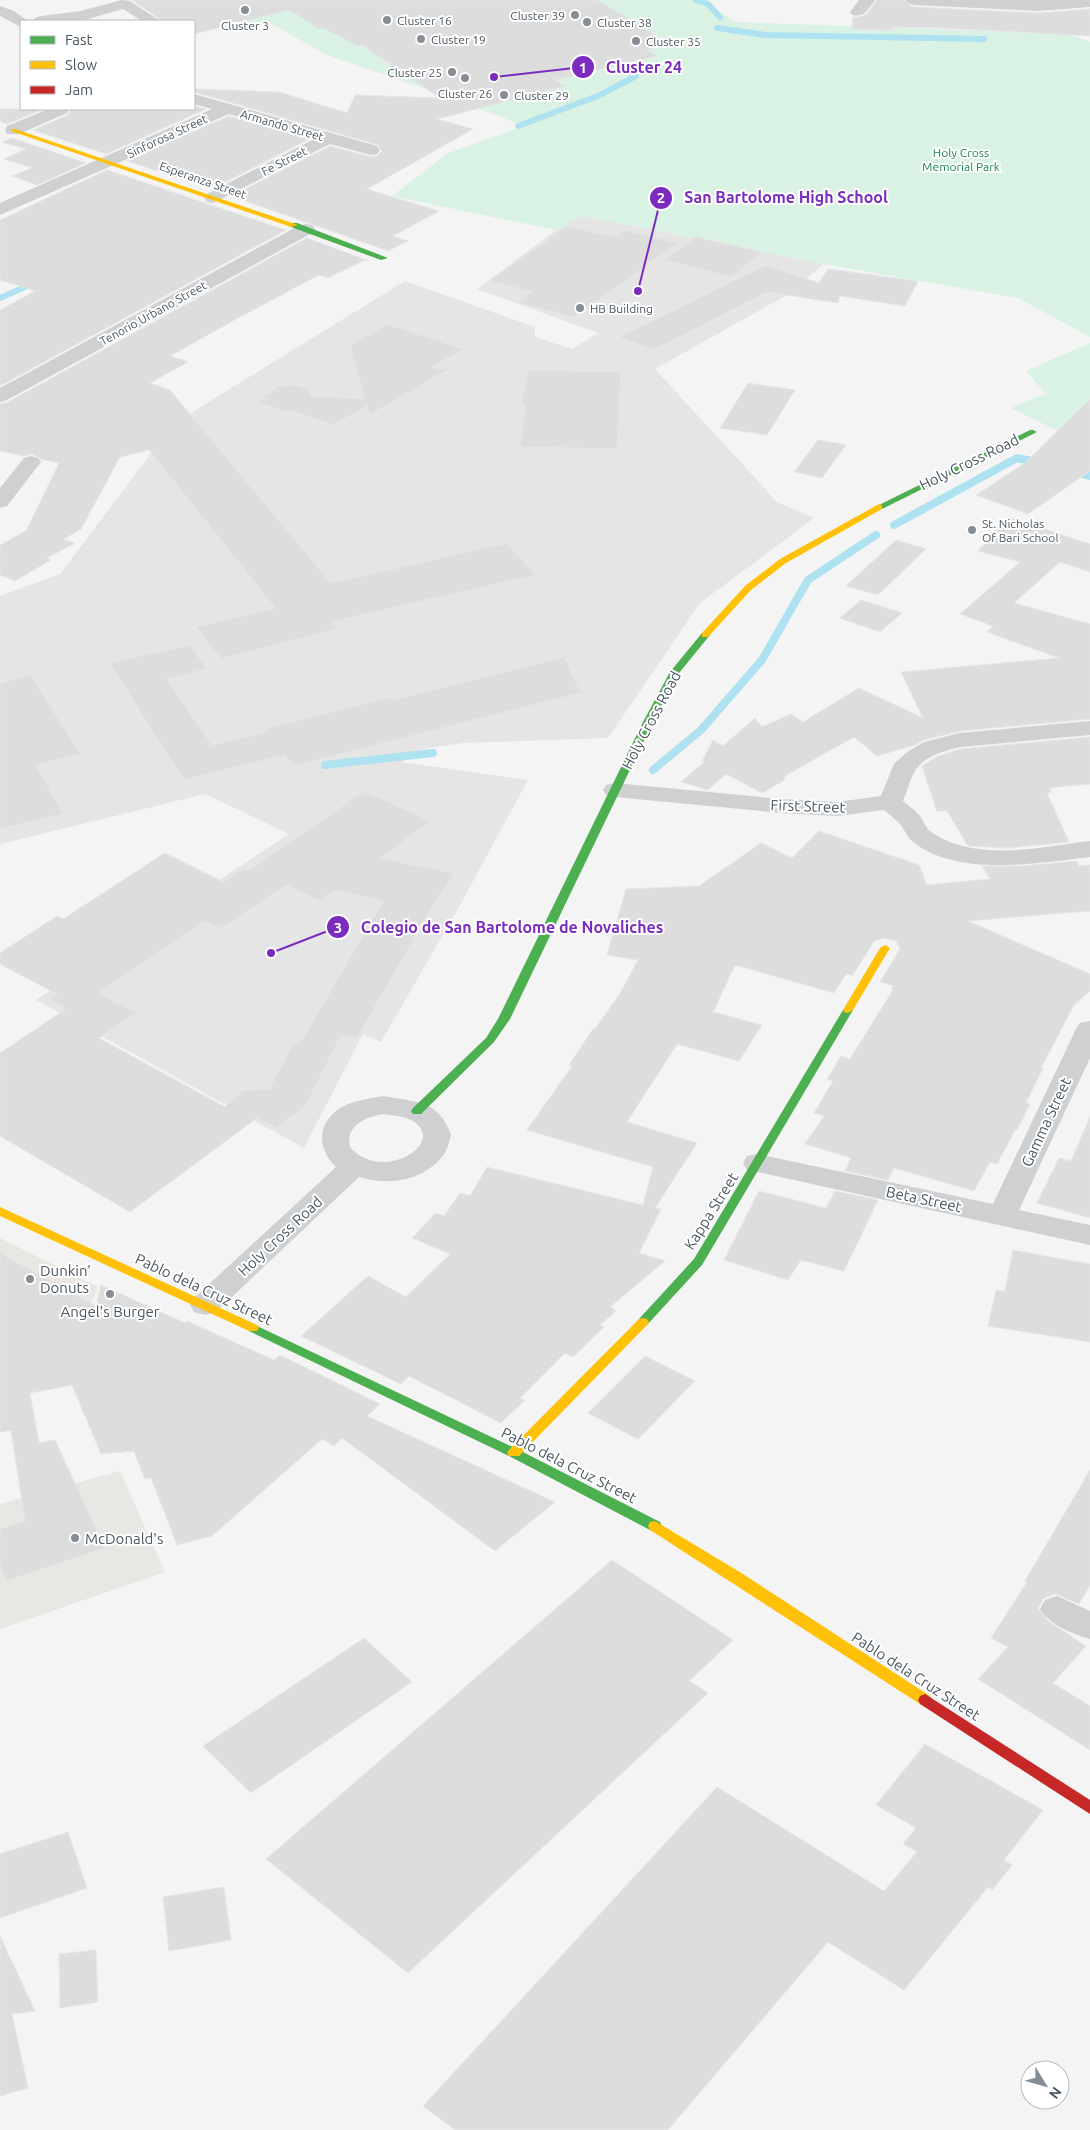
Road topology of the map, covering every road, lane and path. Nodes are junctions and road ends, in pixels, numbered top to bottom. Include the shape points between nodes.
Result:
1 (913, 0) edge
2 (953, 1) edge
3 (1089, 2) edge
4 (1040, 3) edge
5 (0, 11) edge
6 (49, 20) edge
7 (150, 20) edge
8 (20, 21) edge
9 (195, 99) edge
10 (227, 109) junction
11 (59, 110) edge
12 (13, 130) joint
13 (328, 138) junction
14 (370, 150) dead end
15 (108, 163) junction
16 (213, 198) junction
17 (0, 210) edge
18 (306, 229) junction
19 (384, 258) dead end
20 (0, 396) edge
21 (1033, 432) dead end
22 (31, 462) dead end
23 (0, 502) edge
24 (1090, 728) edge
25 (615, 790) junction
26 (890, 802) junction
27 (1090, 849) edge
28 (885, 948) dead end
29 (1090, 1028) edge
30 (417, 1111) junction
31 (758, 1163) junction
32 (354, 1166) junction
33 (0, 1211) edge
34 (1002, 1216) junction
35 (1090, 1235) edge
36 (205, 1305) junction
37 (514, 1453) junction
38 (1057, 1609) dead end
39 (1090, 1626) edge
40 (1090, 1808) edge

1 - 2 street
2 - 4 street
3 - 4 street
5 - 8 street
6 - 7 street via 82,16 125,4
9 - 10 street, Armando Street
10 - 13 street, Armando Street
10 - 15 street, Sinforosa Street
11 - 12 street
12 - 15 street, Esperanza Street
13 - 14 street, Armando Street
13 - 16 street, Fe Street
15 - 16 street, Esperanza Street
15 - 17 street, Sinforosa Street
16 - 18 street, Esperanza Street
18 - 19 street, Esperanza Street
18 - 20 street, Tenorio Urbano Street
21 - 25 street, Holy Cross Road via 858,516 783,561 748,588 675,672
22 - 23 street
24 - 26 street via 960,740 932,747 915,756 902,769
25 - 26 street, First Street via 837,809
25 - 30 street, Holy Cross Road via 504,1019 490,1040
26 - 27 street via 921,836 940,847 962,853 987,858
28 - 31 street, Kappa Street
29 - 34 street, Gamma Street
30 - 32 street via 383,1105 366,1108 345,1119 334,1135 335,1147 342,1158
30 - 32 street via 436,1129 437,1141 432,1152 421,1162 389,1172
31 - 34 street, Beta Street
31 - 37 street, Kappa Street via 688,1274
32 - 36 street, Holy Cross Road
33 - 36 street, Pablo dela Cruz Street
34 - 35 street, Beta Street
36 - 37 street, Pablo dela Cruz Street
37 - 40 street, Pablo dela Cruz Street via 644,1520
38 - 39 street

